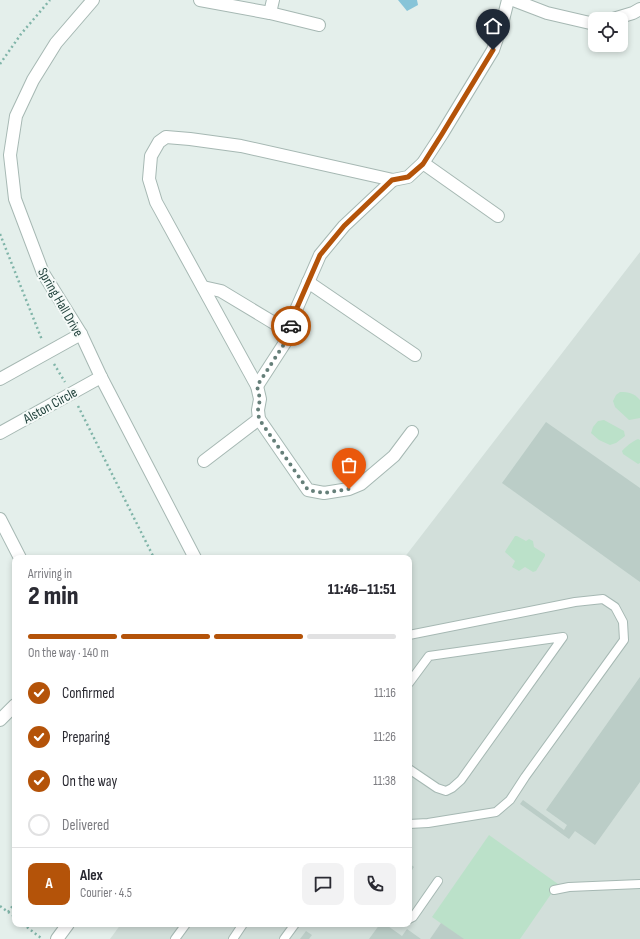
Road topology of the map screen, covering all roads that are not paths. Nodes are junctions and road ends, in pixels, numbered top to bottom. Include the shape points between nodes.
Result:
1 (93, 0) edge
2 (200, 0) edge
3 (273, 0) edge
4 (508, 0) edge
5 (513, 0) edge
6 (640, 9) edge
7 (270, 13) junction
8 (628, 14) edge
9 (588, 23) edge
10 (319, 25) dead end
11 (423, 164) junction
12 (392, 180) junction
13 (498, 216) dead end
14 (308, 282) junction
15 (203, 287) junction
16 (289, 332) junction
17 (81, 334) junction
18 (415, 355) dead end
19 (100, 377) junction
20 (0, 379) edge
21 (257, 386) junction
22 (259, 419) junction
23 (412, 432) dead end
24 (0, 433) edge
25 (204, 461) dead end
26 (0, 519) edge
27 (18, 555) edge
28 (193, 555) edge
29 (412, 634) edge
30 (412, 679) edge
31 (12, 708) edge
32 (0, 720) edge
33 (412, 773) edge
34 (412, 824) edge
35 (438, 881) dead end
36 (640, 884) edge
37 (554, 890) dead end
38 (412, 918) edge
39 (66, 927) edge
40 (184, 927) edge
41 (241, 927) edge
42 (293, 927) edge
43 (57, 939) edge
44 (175, 939) edge
45 (233, 939) edge
46 (284, 939) edge

1 - 17 street, Spring Hall Drive via 56,43 33,80 16,116 10,155 15,199 43,273
2 - 7 street
3 - 7 street
4 - 11 street via 493,50
5 - 9 street via 548,13
6 - 8 street
7 - 10 street
11 - 12 street via 408,177
11 - 13 street
12 - 14 street via 344,226 320,255
12 - 15 street via 241,146 166,138 159,142 151,156 149,179 156,202
14 - 16 street
14 - 18 street
15 - 16 street via 221,291
15 - 21 street
16 - 21 street via 288,338
17 - 19 street, Spring Hall Drive
17 - 20 street
19 - 24 street, Alston Circle
19 - 28 street, Spring Hall Drive
21 - 22 street via 260,399
22 - 23 street via 308,490 324,493 349,489 361,484 394,456
22 - 25 street
26 - 27 street
29 - 34 lane via 602,599 615,607 623,622 624,640 510,800 496,812
30 - 33 lane via 429,656 562,637 461,780 446,791
31 - 32 street
35 - 38 lane
36 - 37 lane
39 - 43 street
40 - 44 lane
41 - 45 lane
42 - 46 lane

